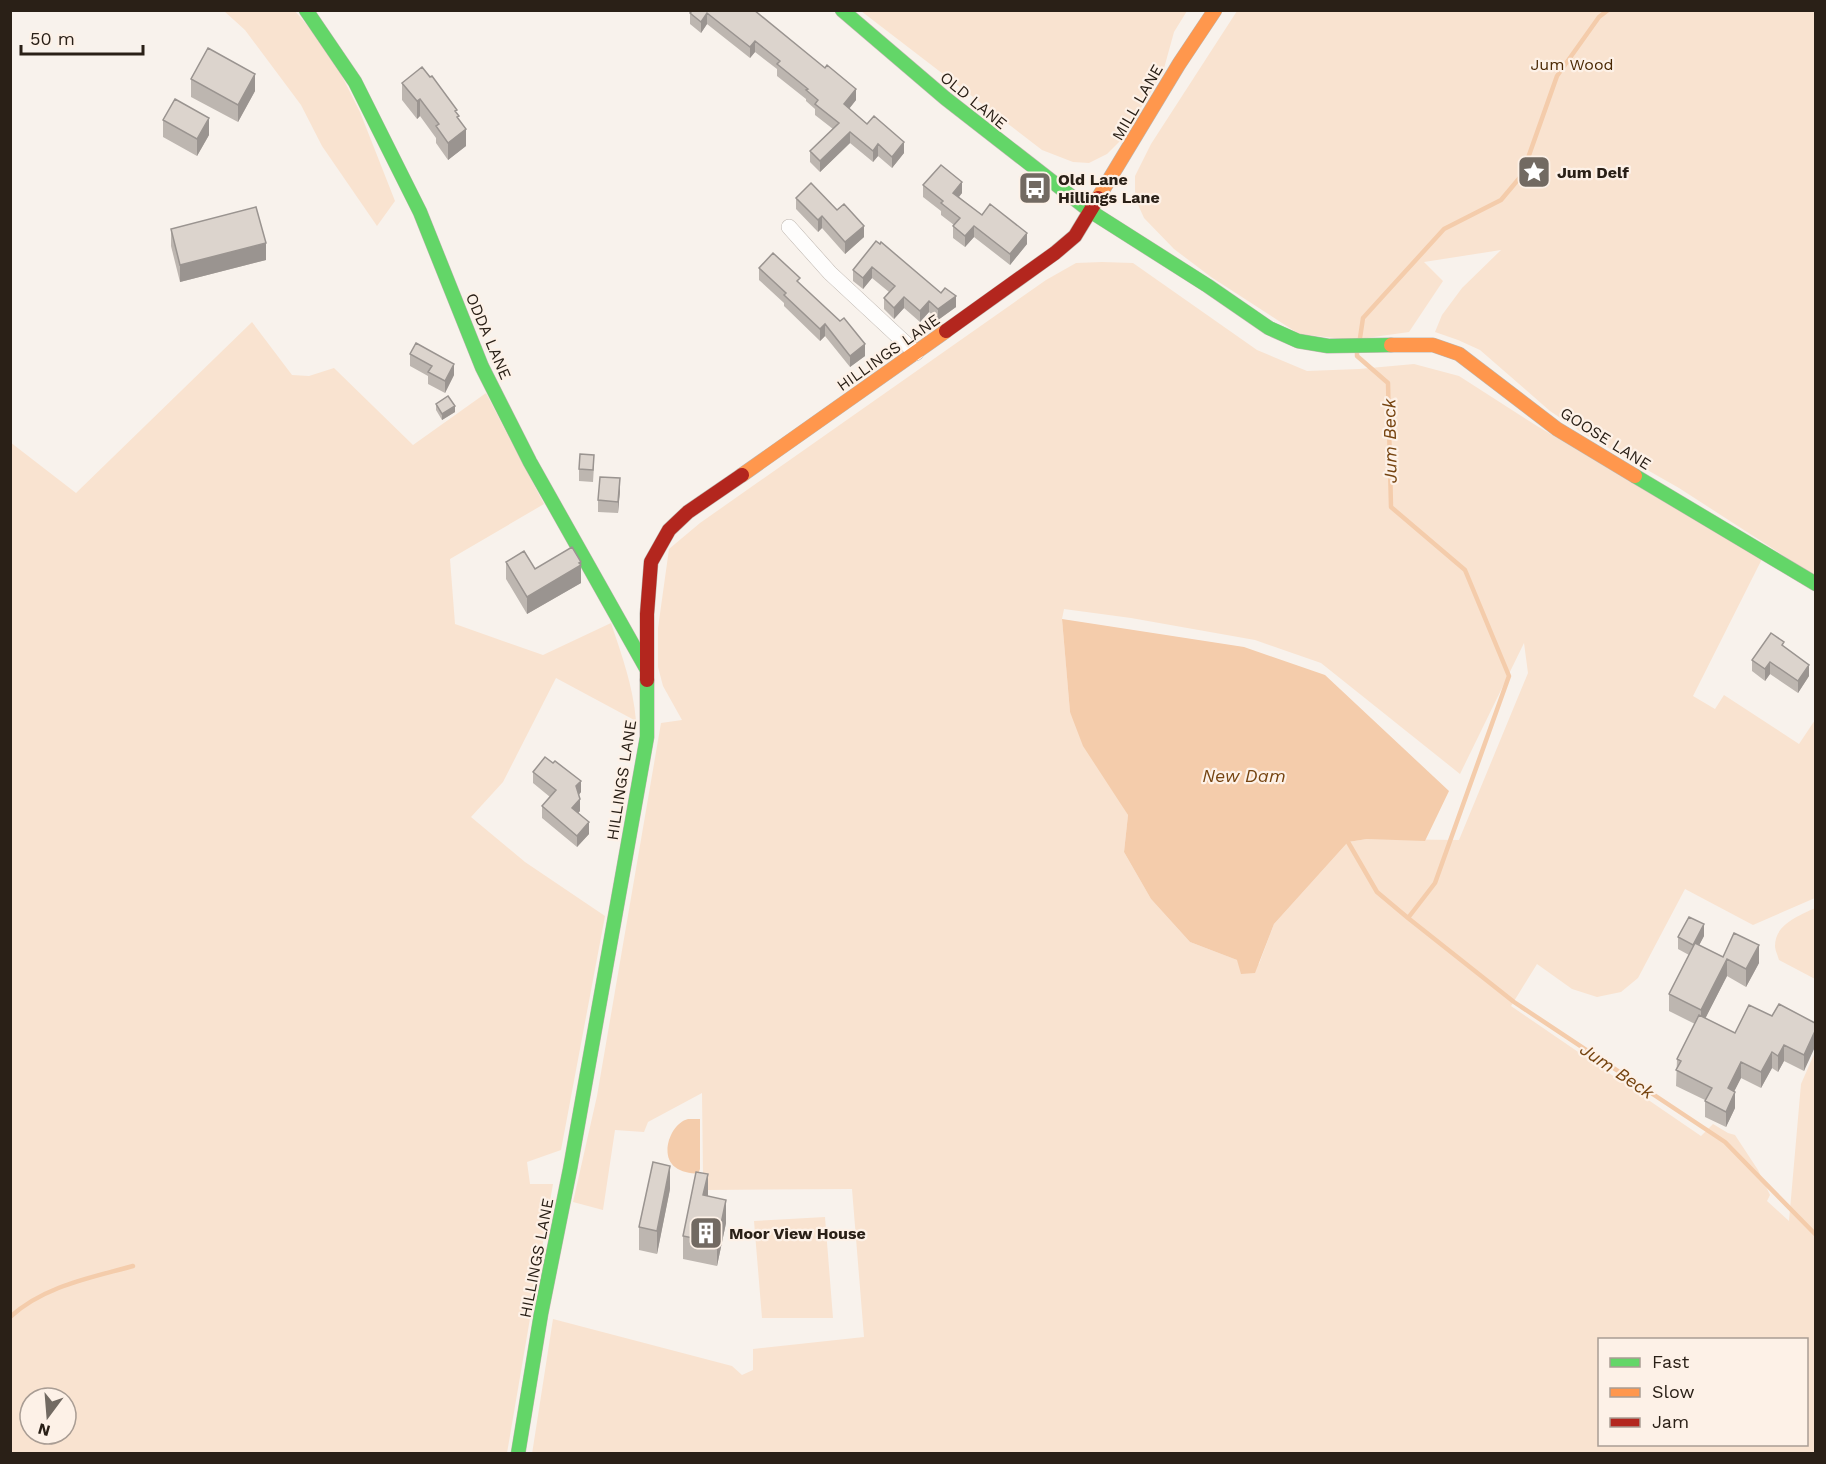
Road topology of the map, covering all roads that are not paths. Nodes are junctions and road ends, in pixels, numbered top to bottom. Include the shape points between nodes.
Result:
1 (306, 10) edge
2 (842, 10) edge
3 (1215, 10) edge
4 (1090, 211) junction
5 (789, 227) dead end
6 (916, 353) junction
7 (1815, 584) edge
8 (648, 672) junction
9 (518, 1454) edge

1 - 8 street, ODDA LANE via 366,103 420,212 482,367 530,462
2 - 4 street, OLD LANE via 945,98
3 - 4 street, MILL LANE
4 - 6 street, HILLINGS LANE via 1076,236
4 - 7 street, GOOSE LANE via 1269,328 1298,341 1328,346 1425,344 1459,354 1557,429
5 - 6 street via 830,273
6 - 8 street, HILLINGS LANE via 688,512 669,530 651,562
8 - 9 street, HILLINGS LANE via 648,737

